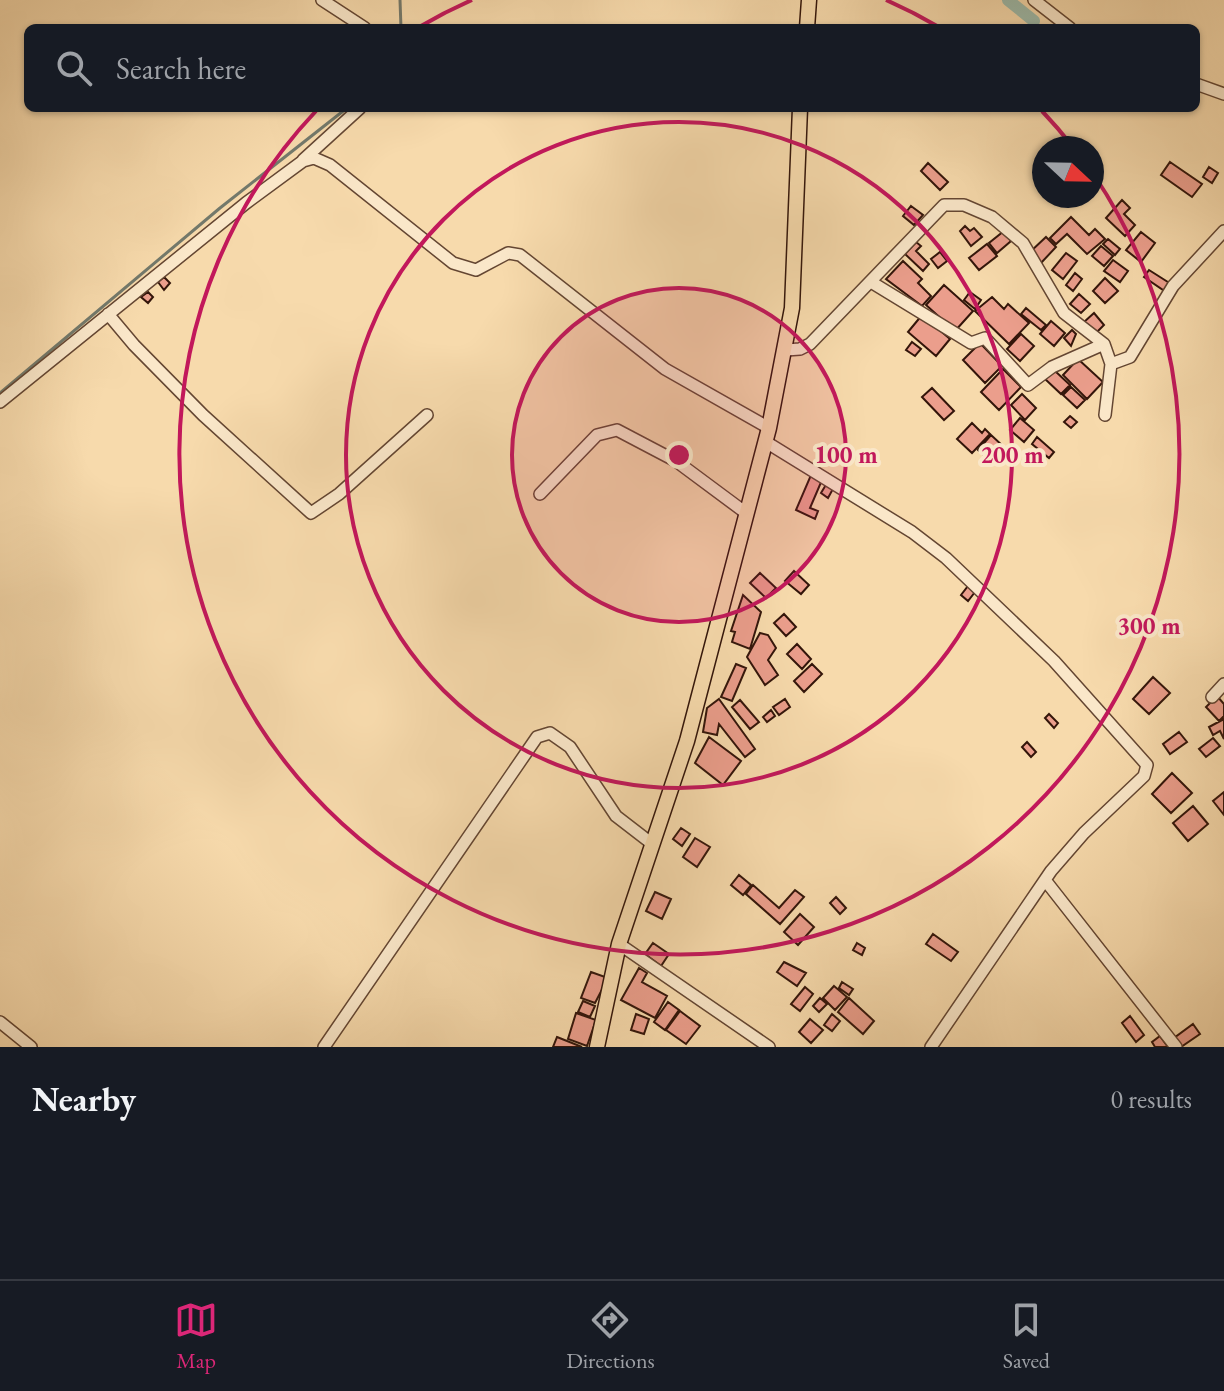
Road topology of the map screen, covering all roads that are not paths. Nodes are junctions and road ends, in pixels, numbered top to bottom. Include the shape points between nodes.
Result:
1 (322, 0) edge
2 (809, 0) edge
3 (1034, 0) edge
4 (359, 24) edge
5 (807, 24) edge
6 (1065, 24) edge
7 (1200, 85) edge
8 (1224, 94) edge
9 (356, 112) edge
10 (800, 112) edge
11 (303, 161) junction
12 (1224, 231) edge
13 (871, 282) junction
14 (108, 314) junction
15 (1104, 344) junction
16 (786, 350) junction
17 (1111, 364) junction
18 (0, 402) edge
19 (427, 415) dead end
20 (1105, 415) dead end
21 (768, 435) junction
22 (540, 494) dead end
23 (746, 513) junction
24 (1224, 684) edge
25 (1212, 697) dead end
26 (651, 843) junction
27 (1045, 880) junction
28 (619, 944) junction
29 (0, 1022) edge
30 (31, 1047) edge
31 (324, 1047) edge
32 (597, 1047) edge
33 (769, 1047) edge
34 (931, 1047) edge
35 (1176, 1047) edge

1 - 4 street
2 - 5 main road
3 - 6 street
7 - 8 street
9 - 11 street
10 - 16 main road
11 - 14 street
11 - 21 street via 322,159 453,263 476,270 508,253 520,255 665,369
12 - 17 street via 1173,286 1130,357
13 - 15 street via 971,343 985,338 1028,385 1052,367
13 - 15 street via 944,205 964,205 992,217 1023,243 1064,313
13 - 16 street via 810,344
14 - 18 street
14 - 19 street via 203,415 311,513
15 - 17 street
16 - 21 main road
17 - 20 street
21 - 23 main road
21 - 27 street via 946,558 1054,661 1145,761 1144,776 1084,833
22 - 23 street via 597,435 617,430 676,461
23 - 26 main road via 687,741
24 - 25 street
26 - 28 main road
26 - 31 street via 616,816 565,741 550,733 537,737
27 - 34 street
27 - 35 street
28 - 32 main road
28 - 33 street
29 - 30 street

